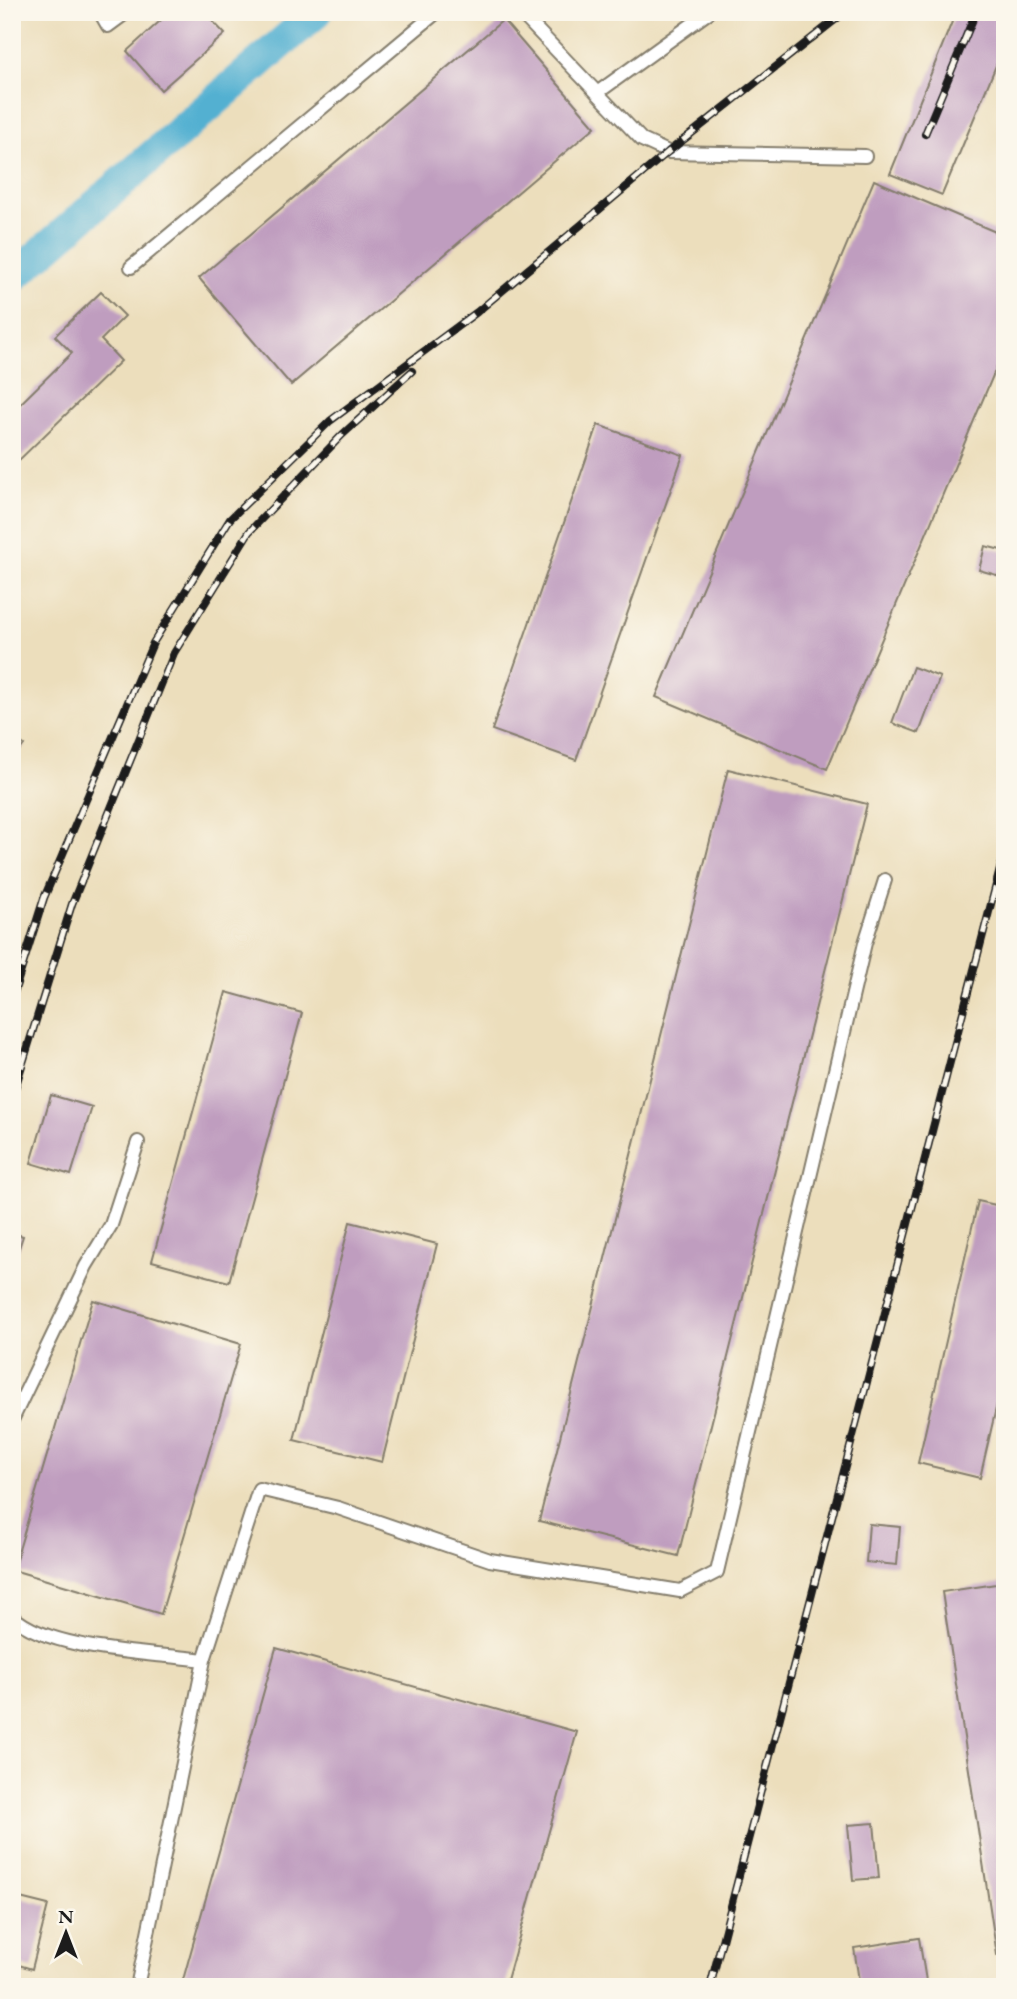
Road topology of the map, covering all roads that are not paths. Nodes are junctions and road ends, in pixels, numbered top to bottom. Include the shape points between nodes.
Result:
1 (100, 12) edge
2 (127, 12) edge
3 (437, 12) edge
4 (520, 12) edge
5 (709, 12) edge
6 (597, 93) junction
7 (865, 156) dead end
8 (131, 267) dead end
9 (885, 880) dead end
10 (138, 1142) dead end
11 (12, 1420) edge
12 (12, 1616) edge
13 (204, 1660) junction
14 (137, 1987) edge

1 - 2 lane via 108,26
3 - 8 lane
4 - 6 lane
5 - 6 lane
6 - 7 lane via 642,140 668,152
9 - 13 lane via 865,943 717,1573 680,1591 490,1560 338,1508 259,1489
10 - 11 lane via 111,1225 86,1266
12 - 13 lane via 58,1641
13 - 14 lane

